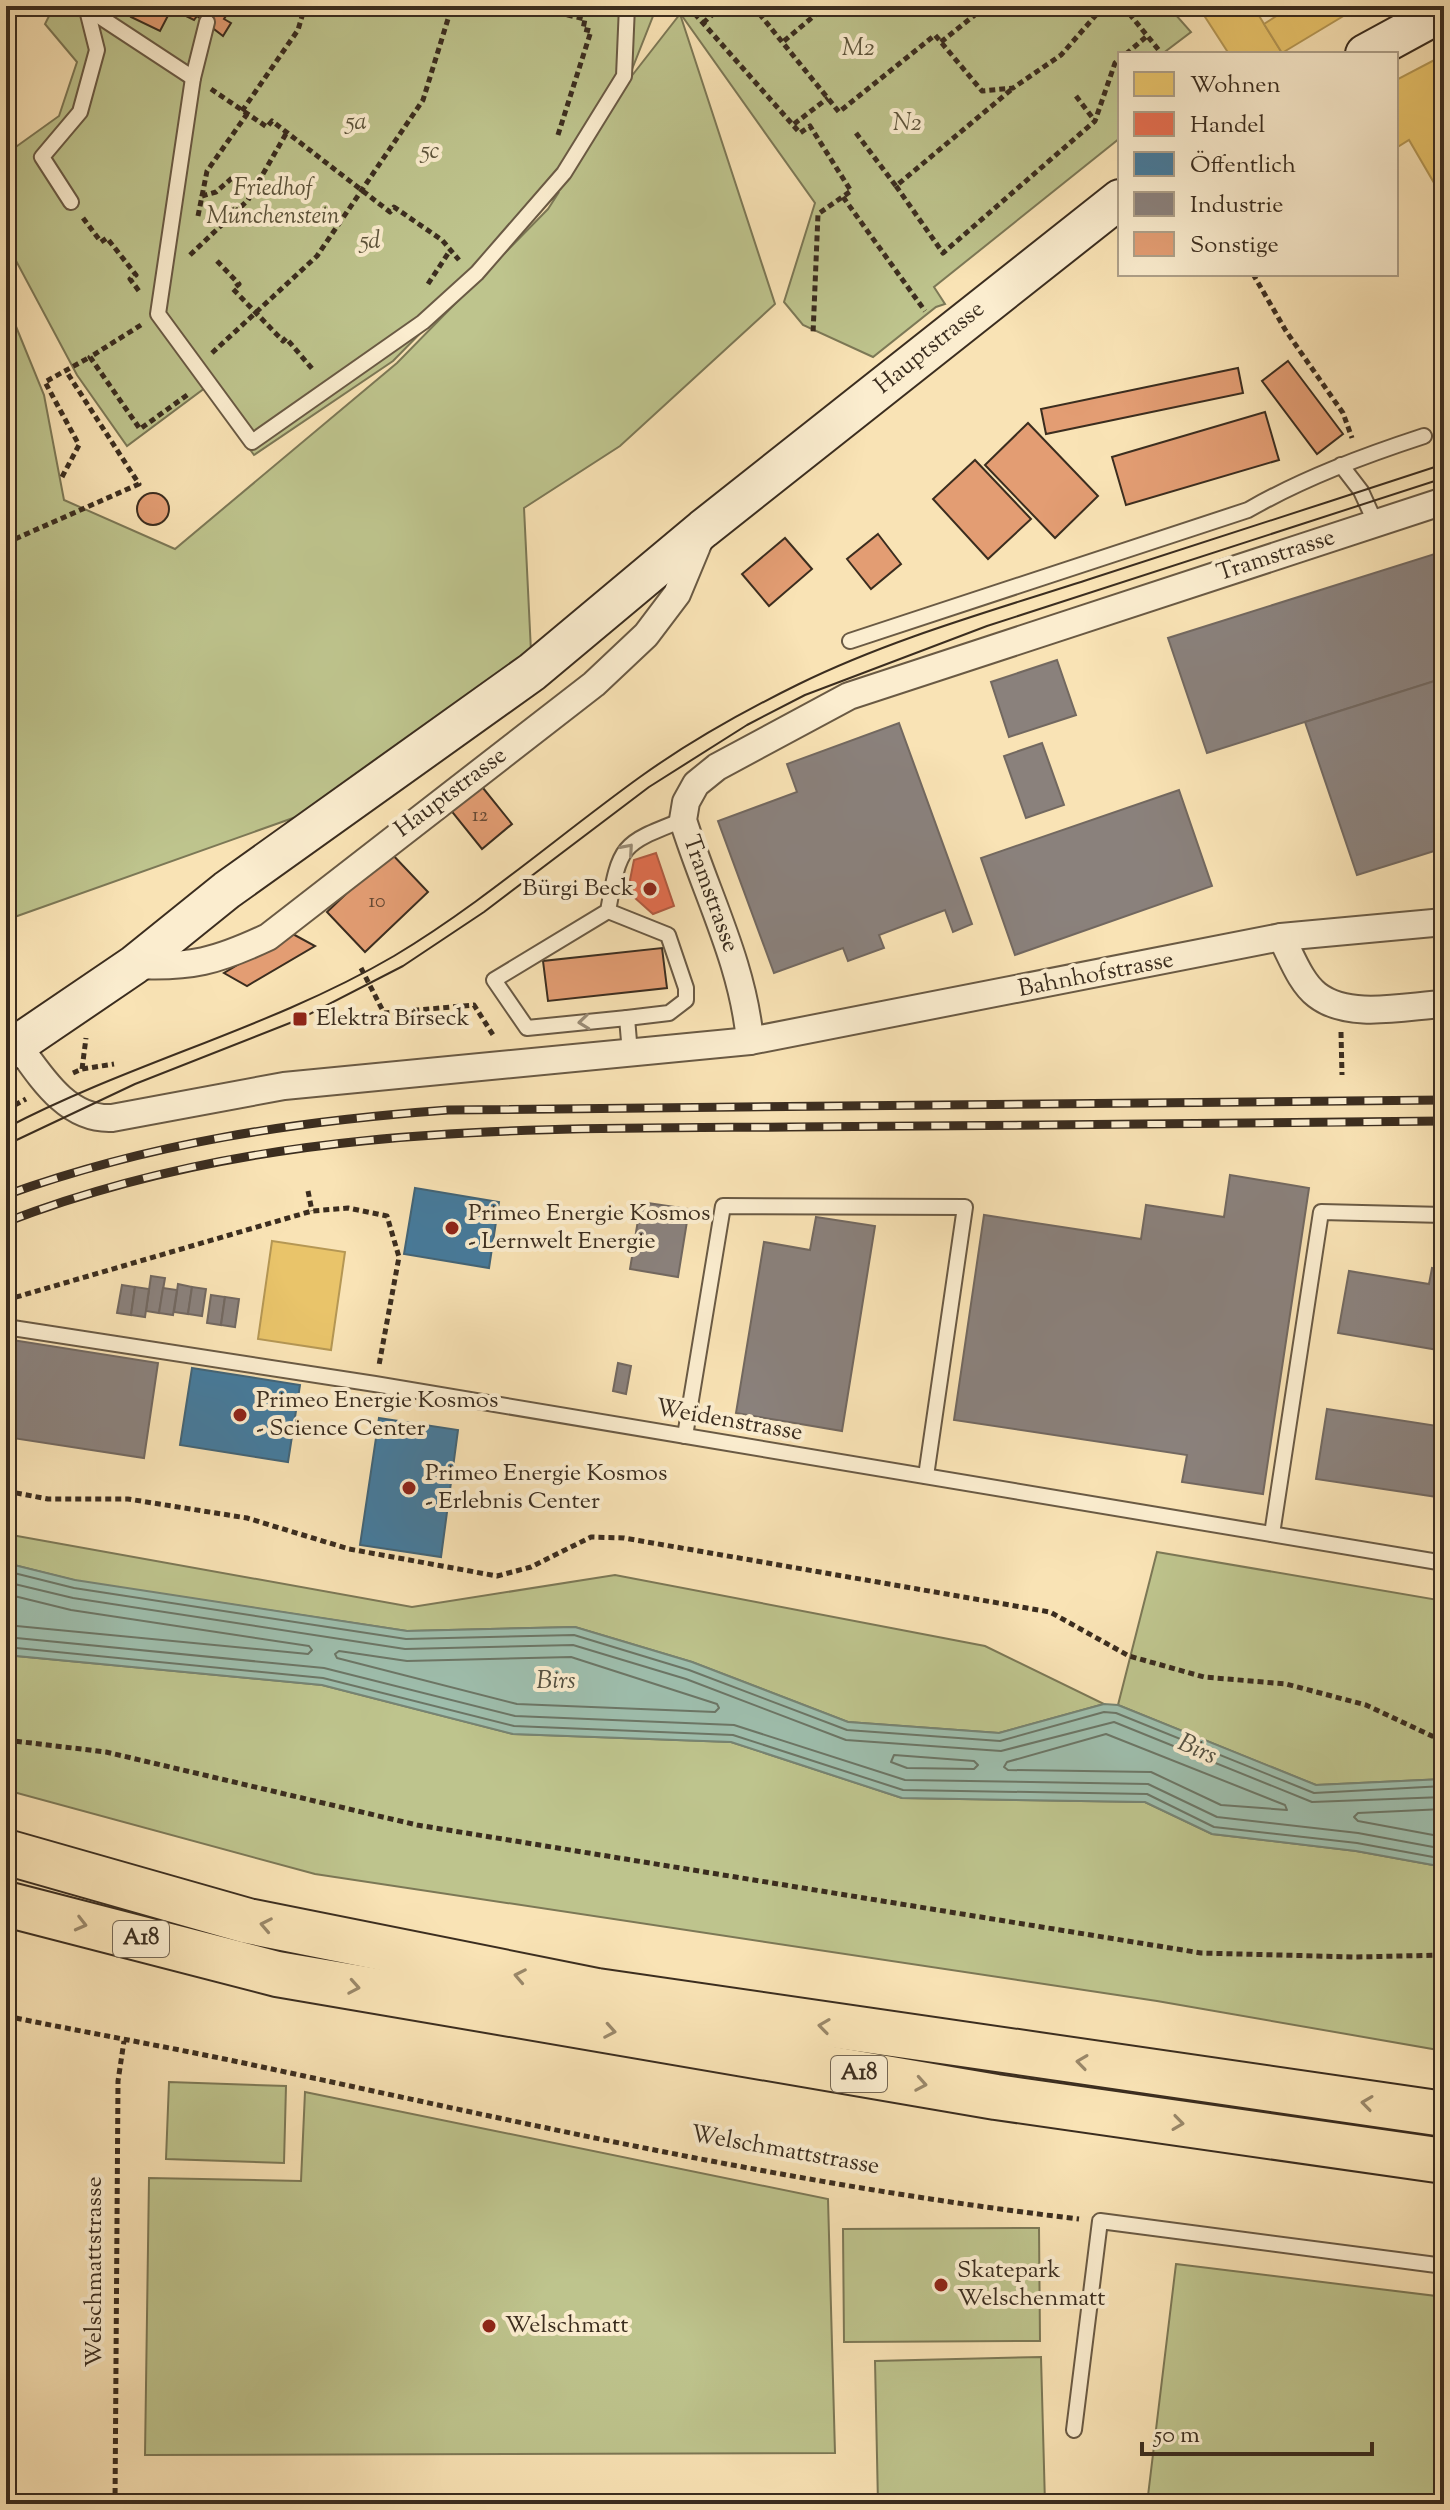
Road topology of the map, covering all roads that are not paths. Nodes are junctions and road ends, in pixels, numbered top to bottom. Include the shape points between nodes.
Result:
1 (627, 6) edge
2 (88, 8) edge
3 (1427, 13) edge
4 (207, 22) dead end
5 (1368, 52) edge
6 (193, 78) junction
7 (1118, 201) edge
8 (71, 202) dead end
9 (1424, 436) dead end
10 (1341, 465) junction
11 (1444, 501) edge
12 (1376, 524) junction
13 (703, 529) junction
14 (850, 641) dead end
15 (683, 820) junction
16 (608, 911) junction
17 (1444, 922) edge
18 (1281, 937) junction
19 (134, 965) junction
20 (1444, 1004) edge
21 (627, 1018) junction
22 (750, 1041) junction
23 (12, 1049) edge
24 (630, 1053) junction
25 (1444, 1215) edge
26 (6, 1327) edge
27 (685, 1436) junction
28 (926, 1476) junction
29 (1272, 1534) junction
30 (1444, 1563) edge
31 (6, 1852) edge
32 (6, 1904) edge
33 (1444, 2114) edge
34 (1444, 2161) edge
35 (1444, 2266) edge
36 (1074, 2430) dead end

1 - 6 lane via 624,76 564,173 477,273 423,322 252,442 158,314
2 - 6 lane
2 - 8 lane via 97,50 80,112 42,157
3 - 5 main road
4 - 6 lane
7 - 13 main road, Hauptstrasse
9 - 10 lane
10 - 12 lane
10 - 14 lane via 1248,510
11 - 12 street, Tramstrasse
12 - 15 street, Tramstrasse via 849,696 717,767 696,784
13 - 19 main road, Hauptstrasse via 532,672 227,890
13 - 19 street, Hauptstrasse via 677,594 646,635 594,684 268,937 182,968
16 -> 15 lane via 617,865 630,843
15 - 22 street, Tramstrasse via 736,965
16 - 21 lane via 668,935 686,988 686,1000 669,1013
21 -> 16 lane via 527,1028 494,980
17 - 18 street, Bahnhofstrasse
18 - 20 street via 1316,994 1340,1007
18 - 22 street, Bahnhofstrasse
19 - 23 main road, Hauptstrasse
21 - 24 lane
22 - 24 street
23 - 24 street via 63,1100 100,1119 284,1086
25 - 29 lane via 1321,1212
26 - 27 lane, Weidenstrasse
27 - 28 lane, Weidenstrasse
27 - 28 lane via 723,1206 965,1207
28 - 29 lane, Weidenstrasse
29 - 30 lane, Weidenstrasse
33 -> 31 highway, A18 via 597,1991 248,1921
32 -> 34 highway, A18 via 277,1974 996,2097
35 - 36 lane via 1100,2221

